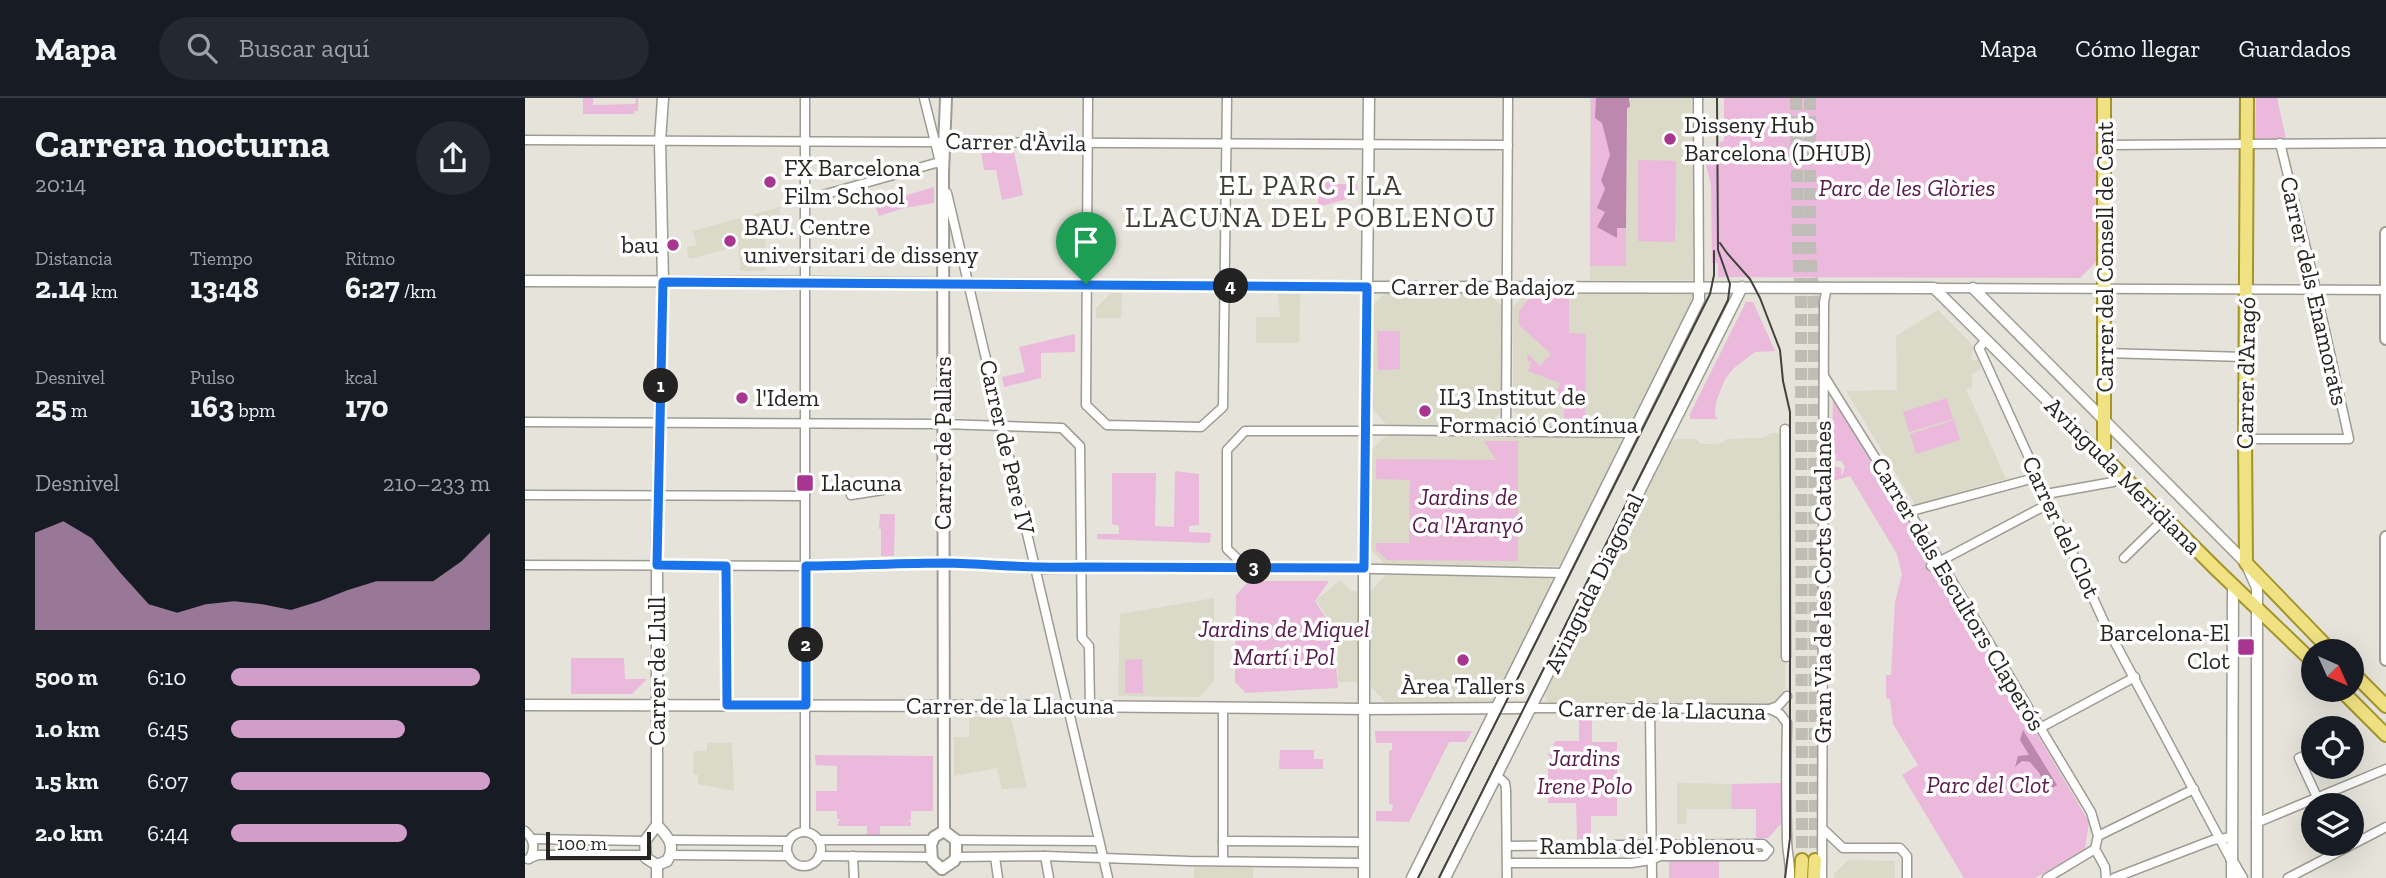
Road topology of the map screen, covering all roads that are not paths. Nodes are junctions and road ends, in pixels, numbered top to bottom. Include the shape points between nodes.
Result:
1 (663, 98) edge
2 (805, 98) edge
3 (924, 98) edge
4 (946, 98) edge
5 (1088, 98) edge
6 (1227, 98) edge
7 (1369, 98) edge
8 (1508, 98) edge
9 (1698, 98) edge
10 (2104, 98) edge
11 (2247, 98) edge
12 (525, 140) edge
13 (660, 141) junction
14 (805, 141) junction
15 (939, 141) junction
16 (1087, 143) junction
17 (2280, 143) junction
18 (2386, 143) edge
19 (1226, 144) junction
20 (2246, 144) junction
21 (1369, 145) junction
22 (1508, 145) junction
23 (2104, 145) junction
24 (942, 165) junction
25 (805, 200) junction
26 (2386, 233) edge
27 (525, 281) edge
28 (663, 282) junction
29 (804, 282) junction
30 (944, 283) junction
31 (969, 284) junction
32 (1086, 284) junction
33 (1225, 286) junction
34 (1508, 286) junction
35 (1367, 287) junction
36 (1699, 287) junction
37 (1742, 287) junction
38 (1827, 287) junction
39 (1934, 288) junction
40 (1973, 288) junction
41 (2104, 288) junction
42 (2247, 289) junction
43 (2315, 289) junction
44 (2386, 290) edge
45 (2386, 339) edge
46 (1986, 340) junction
47 (2105, 353) junction
48 (2245, 357) junction
49 (1824, 376) junction
50 (2105, 419) junction
51 (525, 422) edge
52 (660, 423) junction
53 (943, 424) junction
54 (804, 425) junction
55 (1003, 426) junction
56 (1785, 429) dead end
57 (1365, 431) junction
58 (1506, 431) junction
59 (1632, 433) junction
60 (2245, 439) junction
61 (2104, 457) junction
62 (2121, 474) junction
63 (2038, 477) junction
64 (883, 490) dead end
65 (525, 495) edge
66 (658, 495) junction
67 (851, 495) dead end
68 (805, 496) junction
69 (2048, 499) junction
70 (1908, 512) junction
71 (2165, 519) junction
72 (2386, 537) edge
73 (2124, 558) dead end
74 (1940, 561) junction
75 (944, 563) junction
76 (1080, 563) junction
77 (2246, 563) junction
78 (525, 565) edge
79 (657, 565) junction
80 (726, 566) junction
81 (806, 566) junction
82 (1931, 566) dead end
83 (1246, 567) junction
84 (1364, 568) junction
85 (1036, 569) junction
86 (1563, 573) junction
87 (2233, 585) junction
88 (2256, 607) junction
89 (2386, 614) edge
90 (2319, 639) edge
91 (2233, 645) junction
92 (2257, 645) junction
93 (2301, 650) edge
94 (1786, 657) dead end
95 (2386, 660) edge
96 (2135, 677) junction
97 (2364, 684) edge
98 (1787, 696) dead end
99 (2353, 702) edge
100 (525, 705) edge
101 (658, 705) junction
102 (727, 705) junction
103 (806, 705) junction
104 (943, 706) junction
105 (1067, 706) junction
106 (1090, 706) junction
107 (2386, 706) edge
108 (1223, 707) junction
109 (1532, 708) junction
110 (1365, 709) junction
111 (1496, 709) junction
112 (1650, 709) junction
113 (1770, 709) junction
114 (2040, 728) junction
115 (2386, 735) edge
116 (2386, 769) edge
117 (1497, 776) junction
118 (2194, 789) junction
119 (2327, 793) edge
120 (2301, 804) edge
121 (2256, 823) junction
122 (2386, 827) edge
123 (1823, 829) junction
124 (525, 831) edge
125 (944, 831) junction
126 (806, 832) junction
127 (664, 833) junction
128 (2098, 835) junction
129 (2232, 837) junction
130 (648, 838) junction
131 (2219, 838) junction
132 (532, 839) junction
133 (818, 840) junction
134 (932, 840) junction
135 (956, 840) junction
136 (789, 841) junction
137 (1099, 841) junction
138 (1223, 841) junction
139 (1364, 842) junction
140 (1651, 845) junction
141 (1507, 846) junction
142 (2095, 849) junction
143 (645, 855) junction
144 (670, 855) junction
145 (789, 856) junction
146 (819, 856) junction
147 (853, 856) junction
148 (1045, 856) junction
149 (957, 857) junction
150 (995, 857) junction
151 (931, 858) junction
152 (1103, 858) junction
153 (1223, 860) junction
154 (1651, 860) junction
155 (527, 861) edge
156 (2232, 861) junction
157 (1364, 863) junction
158 (1508, 863) junction
159 (657, 865) junction
160 (942, 873) edge
161 (2129, 875) edge
162 (657, 878) edge
163 (854, 878) edge
164 (998, 878) edge
165 (1049, 878) edge
166 (1108, 878) edge
167 (1364, 878) edge
168 (1412, 878) edge
169 (1445, 878) edge
170 (1507, 878) edge
171 (1652, 878) edge
172 (1790, 878) edge
173 (1801, 878) edge
174 (1814, 878) edge
175 (1822, 878) edge
176 (1907, 878) edge
177 (2047, 878) edge
178 (2106, 878) edge
179 (2114, 878) edge
180 (2232, 878) edge
181 (2242, 878) edge
182 (2257, 878) edge
183 (2288, 878) edge

1 - 13 street, Carrer de Llull
2 - 14 street
3 - 15 street
4 - 15 main road, Carrer de Pallars
5 - 16 street
6 - 19 street
7 - 21 street
8 - 22 street
9 - 36 street
10 - 23 main road, Carrer del Consell de Cent
11 - 20 main road, Carrer d'Aragó
12 - 13 street, Carrer d'Àvila
13 - 14 street, Carrer d'Àvila
13 - 28 street, Carrer de Llull
14 - 15 street, Carrer d'Àvila
14 - 25 street
15 - 16 street, Carrer d'Àvila
15 - 24 main road, Carrer de Pallars
16 - 19 street, Carrer d'Àvila
16 - 32 street
17 - 18 street
17 - 20 street
17 - 43 street, Carrer dels Enamorats
19 - 21 street, Carrer d'Àvila
19 - 33 street
20 - 23 street
20 - 42 main road, Carrer d'Aragó
21 - 22 street, Carrer d'Àvila
21 - 35 street
22 - 34 street
23 - 41 main road, Carrer del Consell de Cent
24 - 25 street
24 - 30 main road, Carrer de Pallars
24 - 31 street, Carrer de Pere IV
25 - 29 street
26 - 44 main road
27 - 28 street, Carrer de Badajoz
28 - 29 street, Carrer de Badajoz
28 - 52 street, Carrer de Llull
29 - 30 street, Carrer de Badajoz
29 - 54 street
30 - 31 street, Carrer de Badajoz
30 - 53 main road, Carrer de Pallars
31 - 32 street, Carrer de Badajoz
31 - 55 street, Carrer de Pere IV
32 - 33 street, Carrer de Badajoz
32 - 33 street via 1086,405 1107,425 1204,426 1223,407
33 - 35 street, Carrer de Badajoz
34 - 35 street, Carrer de Badajoz
34 - 36 street, Carrer de Badajoz
34 - 58 street
35 - 57 street
36 - 37 street, Carrer de Badajoz
36 - 59 street, Avinguda Diagonal via 1699,300
37 - 38 street, Carrer de Badajoz
37 - 109 street, Avinguda Diagonal
38 - 39 street, Carrer de Badajoz
38 - 49 street, Gran Via de les Corts Catalanes
39 - 40 street
39 - 46 street, Avinguda Meridiana
40 - 41 street
40 - 50 street, Avinguda Meridiana
41 - 42 street
41 - 47 main road, Carrer del Consell de Cent
42 - 43 street
42 - 48 main road, Carrer d'Aragó
43 - 44 street
43 - 60 street, Carrer dels Enamorats via 2349,439
44 - 45 main road
46 - 61 street, Avinguda Meridiana
46 - 63 street, Carrer del Clot via 1979,348
47 - 48 street
47 - 50 main road, Carrer del Consell de Cent
48 - 60 main road, Carrer d'Aragó
49 - 70 street, Carrer dels Escultors Claperós
49 - 123 street, Gran Via de les Corts Catalanes
50 - 61 main road, Carrer del Consell de Cent
50 - 77 street, Avinguda Meridiana
51 - 52 street
52 - 54 street
52 - 66 street, Carrer de Llull
53 - 54 street
53 - 55 street
53 - 75 main road, Carrer de Pallars
54 - 68 street
55 - 76 street via 1062,428 1080,446
55 - 85 street, Carrer de Pere IV
56 - 94 street
57 - 58 street
57 - 83 street via 1245,431 1227,450 1227,549
57 - 84 street
58 - 59 street
59 - 86 street, Avinguda Diagonal
60 - 77 main road, Carrer d'Aragó
61 - 62 main road, Avinguda Meridiana
62 - 69 street via 2113,482
62 - 71 main road, Avinguda Meridiana
63 - 69 street, Carrer del Clot
63 - 70 street
64 - 67 street
65 - 66 street
66 - 68 street
66 - 79 street, Carrer de Llull
68 - 81 street
69 - 74 street
69 - 96 street, Carrer del Clot via 2104,622
70 - 74 street, Carrer dels Escultors Claperós
71 - 73 street
71 - 87 main road, Avinguda Meridiana
72 - 89 main road
74 - 82 street
74 - 114 street, Carrer dels Escultors Claperós
75 - 81 street
75 - 85 street
75 - 104 main road, Carrer de Pallars
76 - 83 street
76 - 85 street
76 - 106 street
77 - 88 street, Carrer d'Aragó via 2257,589
77 - 90 main road, Avinguda Meridiana
78 - 79 street
79 - 80 street
79 - 101 street, Carrer de Llull
80 - 81 street
80 - 102 street
81 - 103 street
83 - 84 street
84 - 86 street
84 - 110 street
85 - 105 street, Carrer de Pere IV
86 - 111 street, Avinguda Diagonal
87 - 88 main road, Avinguda Meridiana
87 - 91 street
88 - 92 street, Carrer d'Aragó
88 - 93 main road, Avinguda Meridiana
89 - 95 main road
91 - 92 street
91 - 129 street
92 - 121 street, Carrer d'Aragó
96 - 114 street
96 - 118 street, Carrer del Clot
97 - 107 main road
98 - 113 street
99 - 115 main road
100 - 101 street, Carrer de la Llacuna
101 - 102 street, Carrer de la Llacuna
101 - 127 street, Carrer de Llull
102 - 103 street, Carrer de la Llacuna
103 - 104 street, Carrer de la Llacuna
103 - 126 street
104 - 105 street, Carrer de la Llacuna
104 - 125 main road, Carrer de Pallars
105 - 106 street, Carrer de la Llacuna
105 - 137 street, Carrer de Pere IV
106 - 108 street, Carrer de la Llacuna
108 - 110 street, Carrer de la Llacuna
108 - 138 street
109 - 111 street, Carrer de la Llacuna
109 - 112 street, Carrer de la Llacuna
109 - 117 street, Avinguda Diagonal
110 - 111 street, Carrer de la Llacuna
110 - 139 street
111 - 168 street, Avinguda Diagonal
112 - 113 street, Carrer de la Llacuna
112 - 140 street
113 - 172 street, Carrer de la Llacuna via 1787,723
114 - 128 street, Carrer dels Escultors Claperós via 2091,812
116 - 119 street
117 - 141 street via 1505,783
117 - 169 street, Avinguda Diagonal
118 - 128 street
118 - 131 street, Carrer del Clot
120 - 121 street
121 - 182 street, Carrer d'Aragó
122 - 183 street
123 - 175 street, Gran Via de les Corts Catalanes
123 - 176 street via 1843,849 1900,848 1907,856
124 - 132 street
125 - 134 main road
125 - 135 main road
126 - 133 street
126 - 136 street
127 - 130 street
127 - 136 street
127 - 144 street
128 - 142 street
129 - 131 street
129 - 156 street
130 - 132 street
130 - 143 street
131 - 156 street, Carrer del Clot
131 - 161 street
132 - 155 street via 534,849
133 - 134 street
133 - 146 street
134 - 151 main road
135 - 137 street
135 - 149 main road
136 - 145 street
137 - 152 street, Carrer de Pere IV
138 - 139 street
138 - 153 street
139 - 157 street
140 - 141 street, Rambla del Poblenou
140 - 154 street
140 - 154 street, Rambla del Poblenou via 1763,844 1769,850 1764,856 1664,856
141 - 158 street
142 - 177 street
142 - 178 street
143 - 155 street via 542,855
143 - 159 street
144 - 145 street
144 - 159 street
145 - 146 street via 805,870
146 - 147 street
147 - 151 street
147 - 163 street
148 - 150 street
148 - 152 street
148 - 165 street
149 - 150 street
149 - 160 main road
150 - 164 street
151 - 160 main road
152 - 153 street
152 - 166 street, Carrer de Pere IV
153 - 157 street
154 - 158 street, Rambla del Poblenou
154 - 171 street
156 - 180 street
156 - 181 street
157 - 167 street
158 - 170 street
159 - 162 street
161 - 179 street
173 - 174 main road via 1808,860

